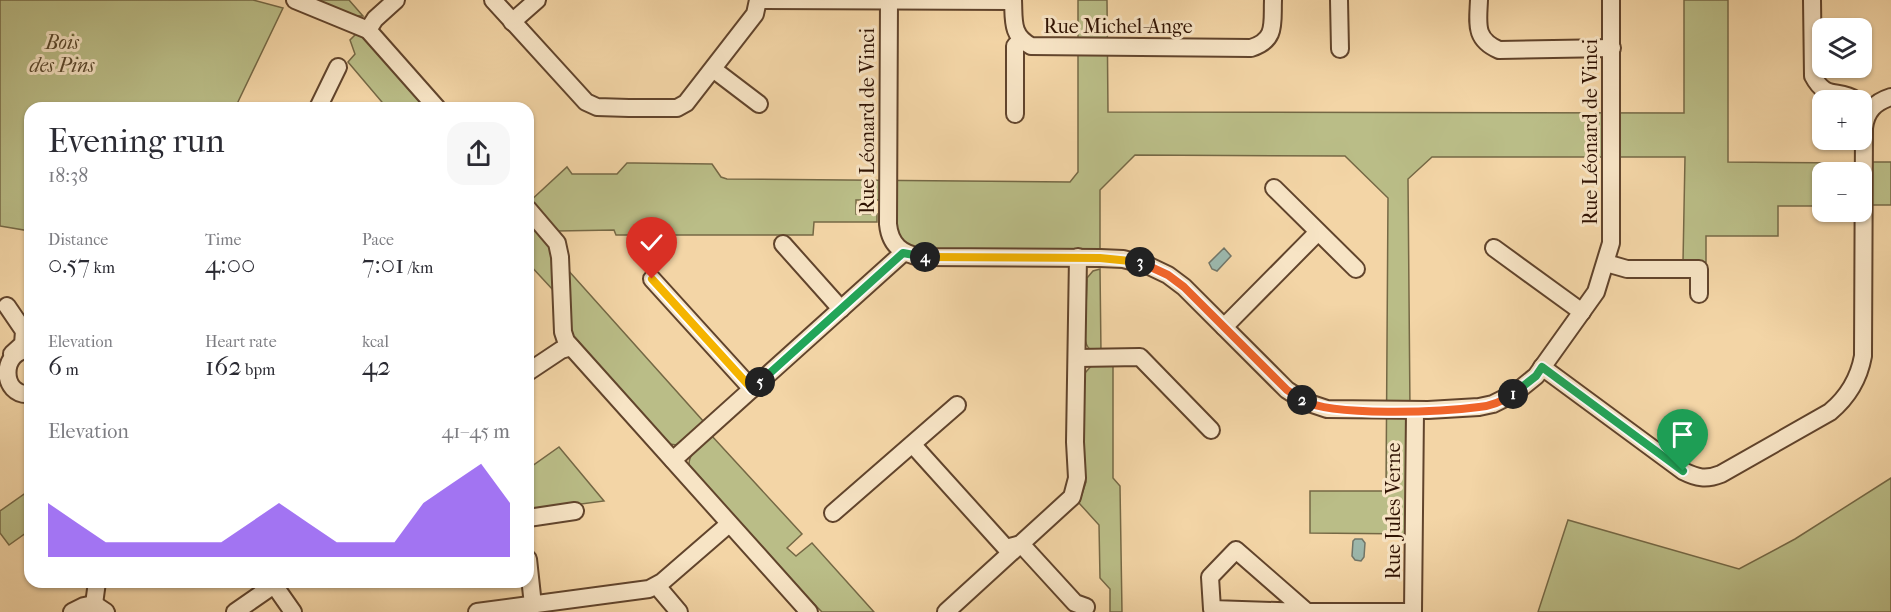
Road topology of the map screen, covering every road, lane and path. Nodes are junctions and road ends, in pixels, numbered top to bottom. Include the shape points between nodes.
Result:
1 (295, 0) edge
2 (396, 0) edge
3 (492, 0) edge
4 (537, 0) edge
5 (758, 0) edge
6 (765, 0) edge
7 (889, 0) edge
8 (1273, 0) edge
9 (1339, 0) edge
10 (1479, 0) edge
11 (1611, 0) edge
12 (1812, 0) edge
13 (1013, 1) edge
14 (512, 22) junction
15 (368, 30) junction
16 (1021, 40) junction
17 (1612, 48) junction
18 (1340, 49) dead end
19 (338, 66) dead end
20 (713, 69) junction
21 (1824, 90) edge
22 (1891, 97) edge
23 (321, 102) edge
24 (432, 102) edge
25 (1872, 103) edge
26 (759, 104) dead end
27 (1015, 114) dead end
28 (1864, 150) edge
29 (1274, 188) dead end
30 (534, 216) edge
31 (1318, 232) junction
32 (783, 244) dead end
33 (1494, 248) dead end
34 (903, 253) junction
35 (1078, 258) junction
36 (1606, 263) junction
37 (1356, 269) dead end
38 (652, 279) dead end
39 (1699, 294) dead end
40 (7, 306) dead end
41 (841, 309) junction
42 (1582, 312) junction
43 (1224, 327) junction
44 (571, 347) junction
45 (1078, 358) junction
46 (10, 361) edge
47 (1542, 367) junction
48 (534, 368) edge
49 (752, 389) junction
50 (24, 394) edge
51 (957, 405) dead end
52 (1415, 411) junction
53 (1211, 430) dead end
54 (913, 445) junction
55 (673, 460) junction
56 (575, 512) dead end
57 (833, 513) dead end
58 (534, 517) edge
59 (729, 524) junction
60 (1021, 544) junction
61 (657, 586) junction
62 (98, 588) edge
63 (268, 588) edge
64 (276, 588) edge
65 (531, 588) edge
66 (533, 605) junction
67 (589, 605) edge
68 (1086, 607) dead end
69 (100, 608) edge
70 (72, 612) edge
71 (235, 612) edge
72 (293, 612) edge
73 (477, 612) edge
74 (679, 612) edge
75 (809, 612) edge
76 (946, 612) edge
77 (1306, 612) edge

1 - 15 street
2 - 15 street
3 - 14 street
4 - 14 street
5 - 20 street via 755,14
6 - 7 street, Rue Michel-Ange
7 - 13 street, Rue Michel-Ange
7 - 34 street, Rue Léonard de Vinci via 888,224 891,239
8 - 16 street, Rue Michel-Ange via 1270,36 1251,48 1040,47
9 - 18 street
10 - 17 street via 1481,37 1499,50
11 - 17 street, Rue Léonard de Vinci
12 - 21 street via 1813,76
13 - 16 street, Rue Michel-Ange via 1015,27
14 - 20 street via 586,102 597,107 677,108 686,103
15 - 24 street
16 - 27 street via 1015,46
17 - 36 street, Rue Léonard de Vinci via 1611,243
19 - 23 street
20 - 26 street
22 - 25 street
28 - 47 street via 1863,356 1856,381 1830,412 1721,474 1696,478
29 - 31 street
30 - 44 street via 556,243 560,256 563,335
31 - 37 street
31 - 43 street
32 - 41 street
33 - 42 street
34 - 35 street, Rue Léonard de Vinci via 921,257
34 - 41 street
35 - 43 street, Rue Léonard de Vinci via 1123,259 1155,268 1184,287
35 - 45 street
36 - 39 street via 1627,269 1699,269
36 - 42 street, Rue Léonard de Vinci via 1596,292
38 - 49 street
40 - 46 street via 24,331 23,344
41 - 49 street
42 - 47 street, Rue Léonard de Vinci
43 - 52 street, Rue Léonard de Vinci via 1287,390 1306,402 1341,410
44 - 48 street
44 - 55 street
45 - 53 street via 1140,357
45 - 60 street via 1074,491 1069,502
46 - 50 street via 11,388
47 - 52 street, Rue Léonard de Vinci via 1525,386 1493,404
49 - 55 street
51 - 54 street
52 - 77 street, Rue Jules Verne via 1413,612
54 - 57 street
54 - 60 street via 1006,548
55 - 59 street
56 - 58 street
59 - 61 street
59 - 75 street
60 - 68 street via 1075,603
60 - 76 street
61 - 67 street
61 - 74 street
62 - 69 street
63 - 71 street
64 - 72 street
65 - 66 street
66 - 67 street
66 - 73 street
69 - 70 street via 84,606
77 - 77 street, Rue Jules Verne via 1236,550 1210,577 1212,609

